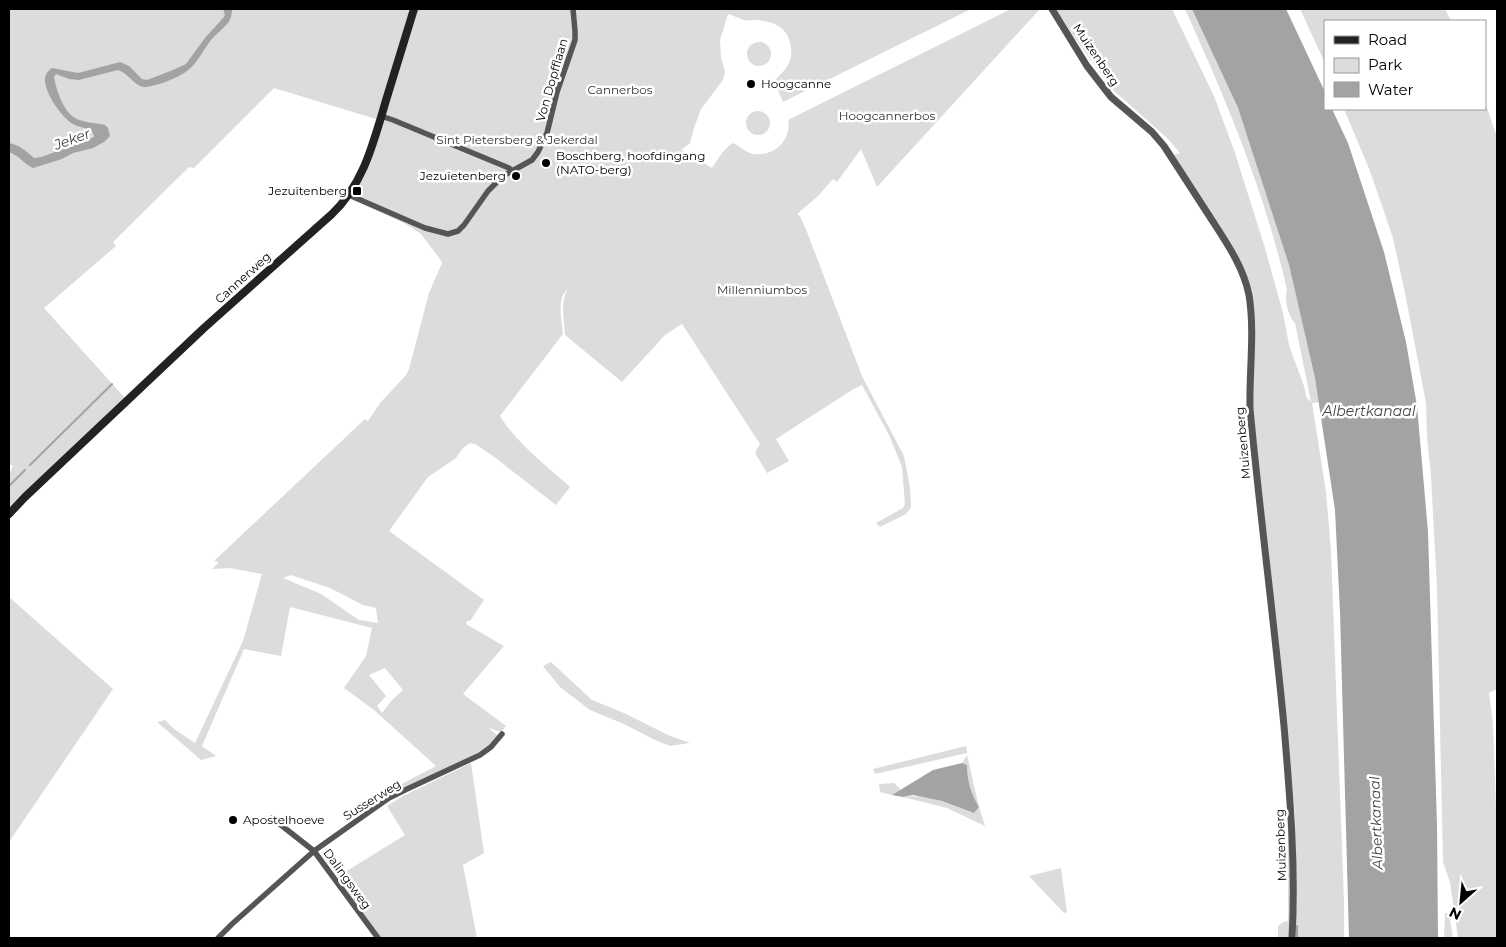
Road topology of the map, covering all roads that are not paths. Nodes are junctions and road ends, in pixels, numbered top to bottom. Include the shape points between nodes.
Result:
1 (414, 9) edge
2 (573, 9) edge
3 (1052, 9) edge
4 (381, 116) junction
5 (512, 171) junction
6 (349, 195) junction
7 (9, 514) edge
8 (502, 734) dead end
9 (272, 818) dead end
10 (314, 851) junction
11 (218, 938) edge
12 (378, 938) edge
13 (1292, 938) edge

1 - 4 main road, Cannerweg
2 - 5 street, Von Dopfflaan via 575,40 545,138 532,160
3 - 13 street, Muizenberg via 1111,97 1164,146 1232,251 1247,288 1251,321 1250,409 1291,803
4 - 5 street
4 - 6 main road, Cannerweg via 366,162
5 - 6 street, Von Dopfflaan via 488,191 458,231 448,234 419,226
6 - 7 main road, Cannerweg
8 - 10 street, Susserweg via 480,755 389,798
9 - 10 street, Dalingsweg
10 - 11 street, Susserweg
10 - 12 street, Dalingsweg

